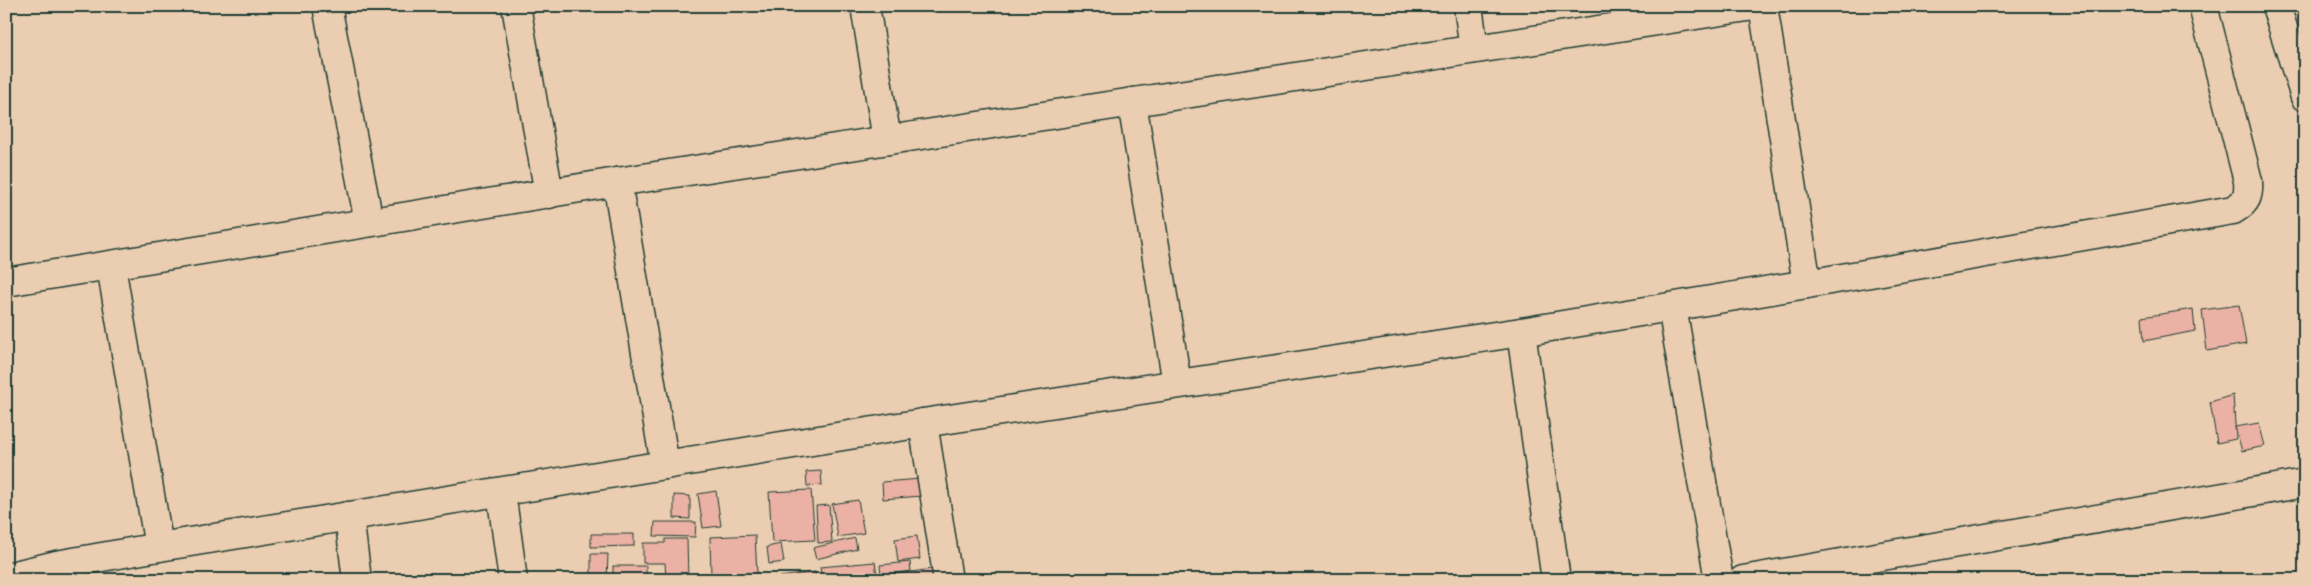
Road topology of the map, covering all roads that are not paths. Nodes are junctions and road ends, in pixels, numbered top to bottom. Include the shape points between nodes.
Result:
1 (327, 6) edge
2 (516, 6) edge
3 (866, 6) edge
4 (1468, 6) edge
5 (1754, 6) edge
6 (1763, 6) edge
7 (2203, 6) edge
8 (2276, 6) edge
9 (1643, 15) edge
10 (1474, 49) junction
11 (2305, 97) edge
12 (1132, 102) junction
13 (887, 140) junction
14 (617, 182) junction
15 (549, 194) junction
16 (369, 222) junction
17 (111, 266) junction
18 (6, 282) edge
19 (1807, 284) junction
20 (1672, 307) junction
21 (1521, 332) junction
22 (1177, 384) junction
23 (923, 423) junction
24 (665, 465) junction
25 (2305, 483) edge
26 (501, 492) junction
27 (349, 516) junction
28 (159, 547) junction
29 (6, 577) edge
30 (357, 580) edge
31 (513, 580) edge
32 (948, 580) edge
33 (1556, 580) edge
34 (1719, 580) edge
35 (1743, 580) edge

1 - 16 street
2 - 15 street
3 - 13 street
4 - 10 street
5 - 9 street
6 - 19 street
7 - 19 street via 2248,181 2249,195 2243,204 2233,210
8 - 11 street
9 - 10 street
10 - 12 street
12 - 13 street
12 - 22 street
13 - 14 street
14 - 15 street
14 - 24 street
15 - 16 street
16 - 17 street
17 - 18 street
17 - 28 street
19 - 20 street
20 - 21 street
20 - 34 street
21 - 22 street
21 - 33 street
22 - 23 street
23 - 24 street
23 - 32 street
24 - 26 street
25 - 35 street
26 - 27 street
26 - 31 street
27 - 28 street
27 - 30 street
28 - 29 street

